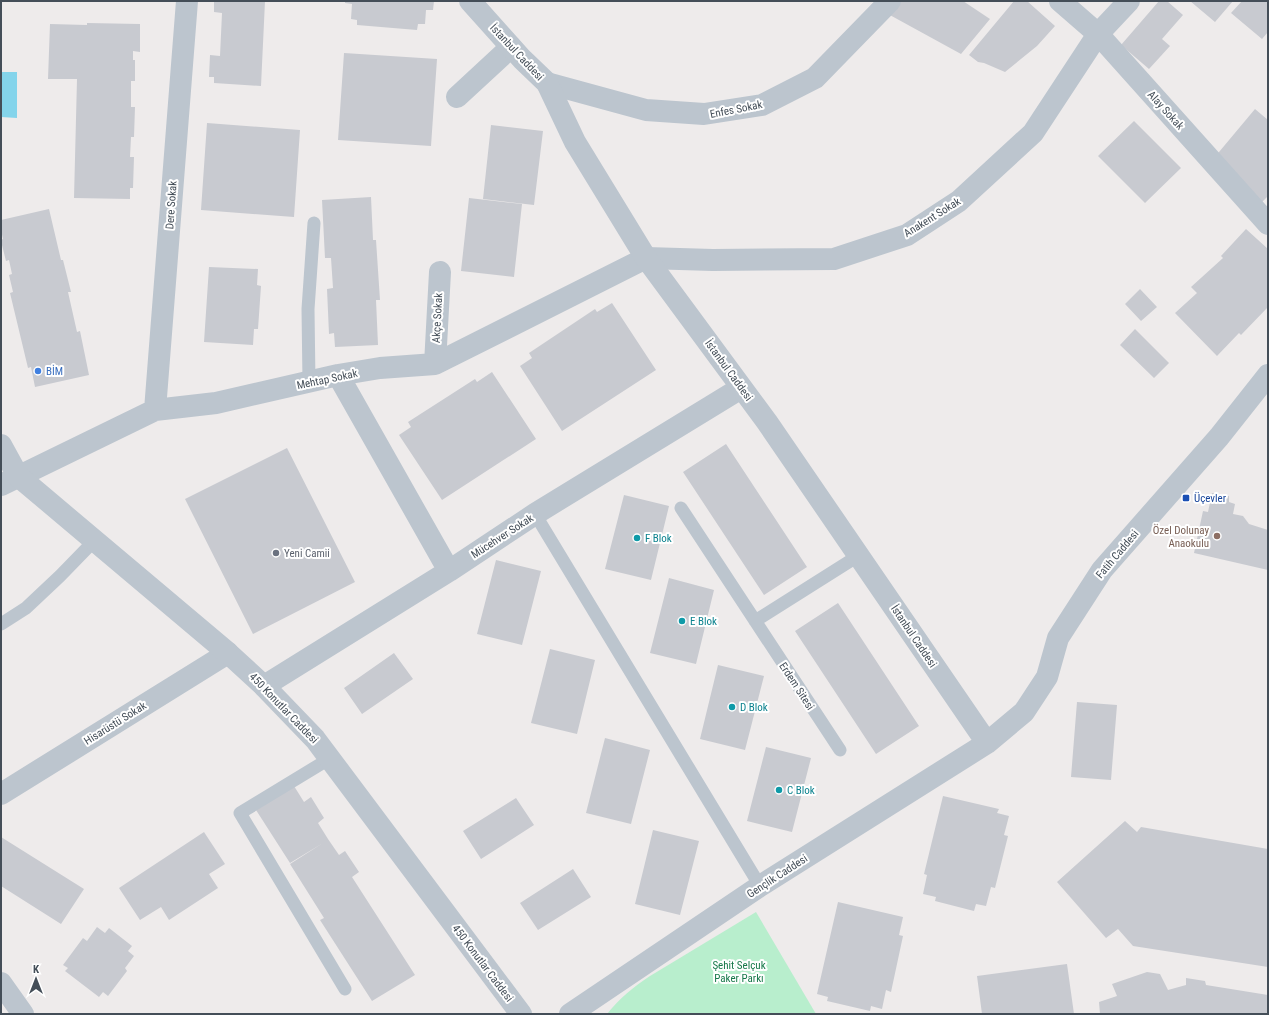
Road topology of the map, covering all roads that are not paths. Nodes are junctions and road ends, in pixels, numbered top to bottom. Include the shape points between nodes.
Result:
1 (187, 1) edge
2 (470, 1) edge
3 (890, 1) edge
4 (1060, 1) edge
5 (1129, 1) edge
6 (1098, 34) junction
7 (511, 47) junction
8 (547, 83) junction
9 (457, 98) dead end
10 (314, 223) dead end
11 (1268, 224) edge
12 (646, 258) junction
13 (440, 272) dead end
14 (435, 364) junction
15 (338, 375) junction
16 (1268, 375) edge
17 (308, 382) junction
18 (741, 388) junction
19 (155, 410) junction
20 (1, 446) edge
21 (10, 480) edge
22 (681, 508) dead end
23 (535, 514) junction
24 (95, 540) junction
25 (858, 556) junction
26 (449, 570) junction
27 (755, 621) junction
28 (1, 624) edge
29 (228, 653) junction
30 (264, 686) junction
31 (987, 743) junction
32 (840, 750) dead end
33 (330, 759) junction
34 (1, 794) edge
35 (760, 886) junction
36 (345, 989) dead end
37 (4, 992) edge
38 (23, 1014) edge
39 (521, 1014) edge
40 (570, 1014) edge

1 - 19 street, Dere Sokak
2 - 7 street, İstanbul Caddesi
3 - 8 street, Enfes Sokak via 815,78 762,105 704,114 646,110
4 - 6 street, Alay Sokak
5 - 6 street, Anakent Sokak
6 - 11 street, Alay Sokak
6 - 12 street, Anakent Sokak via 1033,133 959,201 907,235 834,259
7 - 8 street, İstanbul Caddesi
7 - 9 street
8 - 12 street, İstanbul Caddesi via 574,142
10 - 17 lane via 308,309
12 - 14 street, Mehtap Sokak
12 - 18 street, İstanbul Caddesi
13 - 14 street, Akçe Sokak
14 - 15 street, Mehtap Sokak via 380,368
15 - 17 street, Mehtap Sokak
15 - 26 street
16 - 31 street, Fatih Caddesi via 1220,437 1102,570 1058,638 1047,677 1024,712
17 - 19 street, Mehtap Sokak via 216,403
18 - 23 street, Mücehver Sokak
18 - 25 street, İstanbul Caddesi
19 - 21 street, Mehtap Sokak
20 - 21 street, 450 Konutlar Caddesi
21 - 24 street, 450 Konutlar Caddesi
22 - 27 lane, Erdem Sitesi
23 - 26 street, Mücehver Sokak
23 - 35 lane
24 - 28 lane via 26,608
24 - 29 street, 450 Konutlar Caddesi
25 - 27 lane
25 - 31 street, İstanbul Caddesi
26 - 30 street, Mücehver Sokak
27 - 32 lane, Erdem Sitesi
29 - 30 street, 450 Konutlar Caddesi
29 - 34 street, Hisarüstü Sokak
30 - 33 street, 450 Konutlar Caddesi via 315,739
31 - 35 street, Gençlik Caddesi
33 - 36 lane via 240,813
33 - 39 street, 450 Konutlar Caddesi
35 - 40 street, Gençlik Caddesi
37 - 38 street

